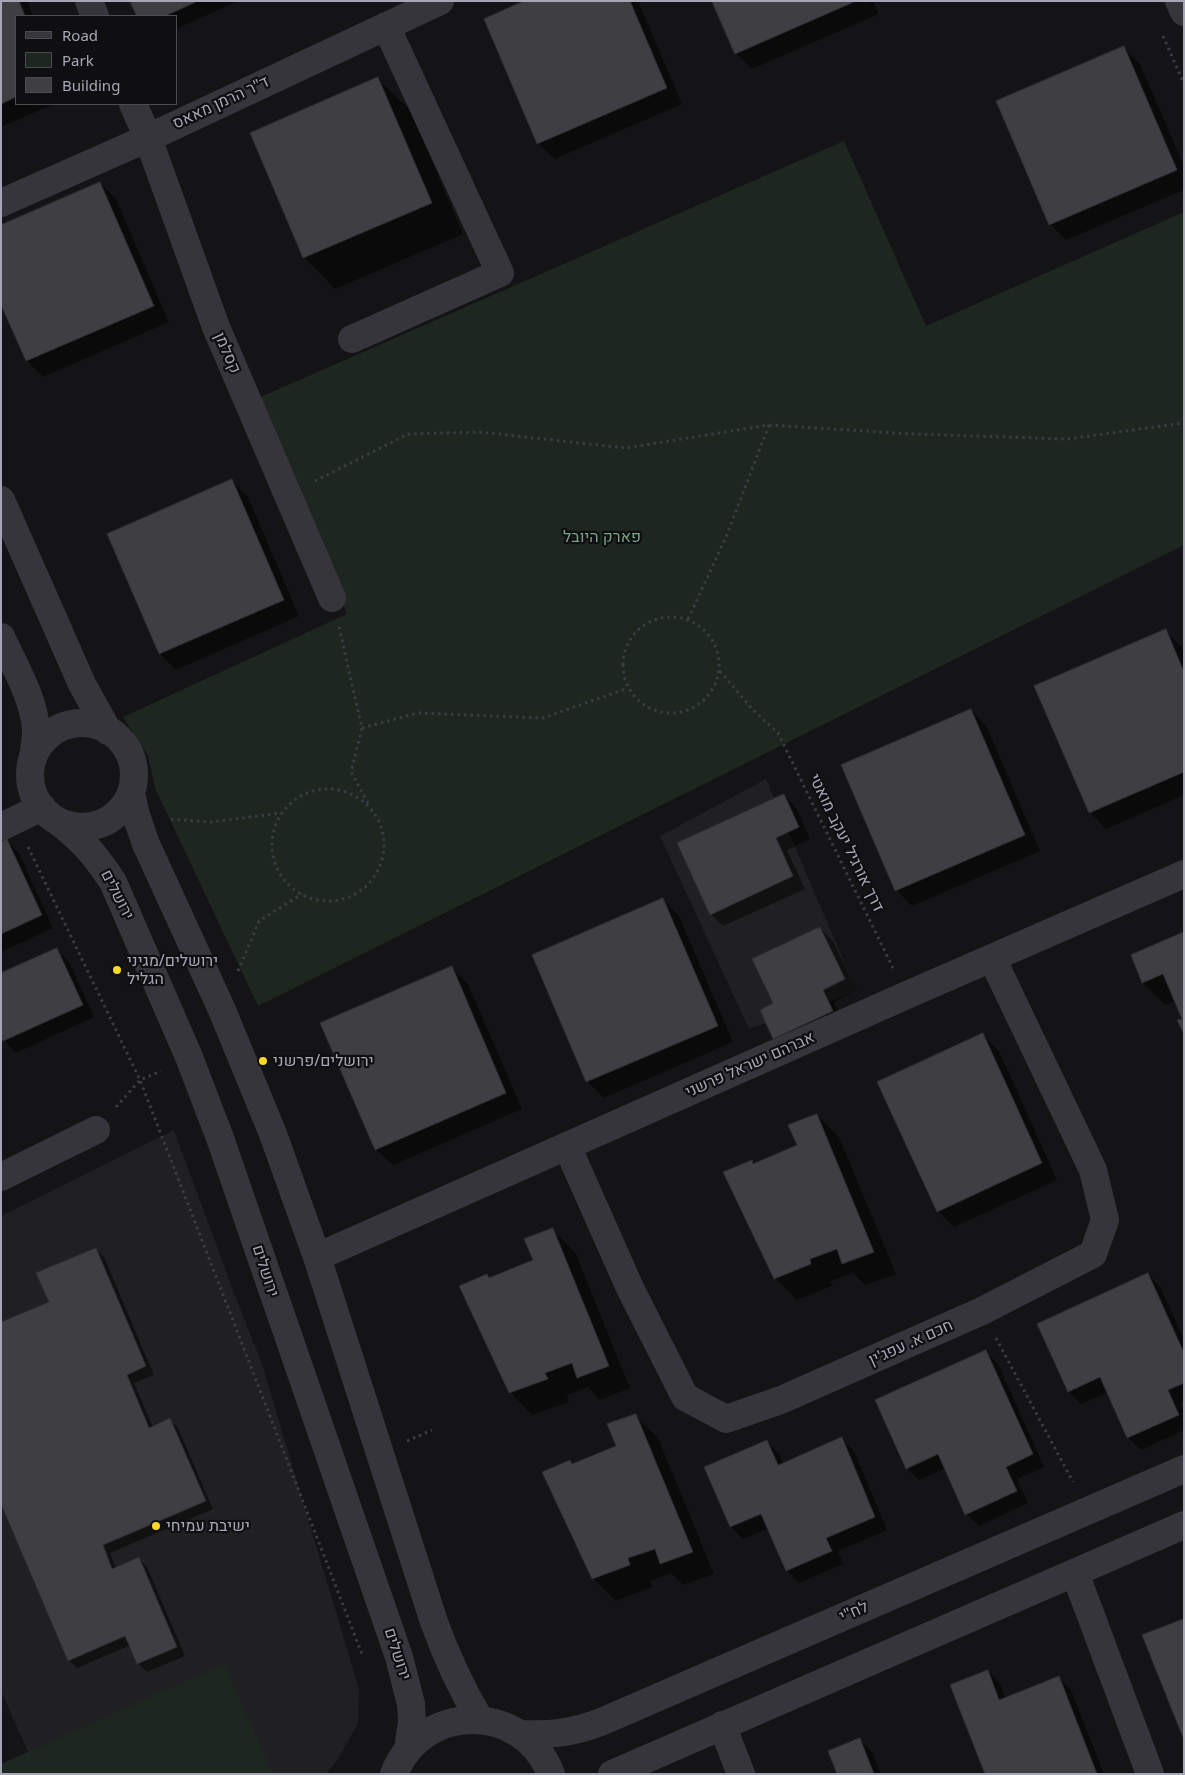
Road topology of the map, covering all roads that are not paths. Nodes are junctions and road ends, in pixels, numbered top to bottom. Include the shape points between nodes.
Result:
1 (89, 1) edge
2 (440, 1) edge
3 (1179, 1) edge
4 (1184, 12) edge
5 (95, 15) edge
6 (386, 26) junction
7 (133, 105) edge
8 (148, 138) junction
9 (1, 203) edge
10 (352, 339) dead end
11 (1, 500) edge
12 (332, 598) road end
13 (1, 637) edge
14 (108, 730) junction
15 (33, 758) junction
16 (133, 804) junction
17 (49, 814) junction
18 (8, 823) edge
19 (1184, 874) edge
20 (992, 958) junction
21 (96, 1130) road end
22 (567, 1146) junction
23 (1, 1177) edge
24 (316, 1257) junction
25 (1184, 1469) edge
26 (1184, 1525) edge
27 (1075, 1573) junction
28 (480, 1720) junction
29 (722, 1725) junction
30 (520, 1734) junction
31 (408, 1750) junction
32 (394, 1774) edge
33 (551, 1774) edge
34 (612, 1774) edge
35 (741, 1774) edge
36 (1150, 1774) edge

1 - 5 street
2 - 6 street, ד"ר הרמן מאאס
3 - 4 street
6 - 8 street, ד"ר הרמן מאאס
6 - 10 street via 500,273
7 - 8 street, קסלמן
8 - 9 street, ד"ר הרמן מאאס
8 - 12 street, קסלמן via 216,327
11 - 14 street via 82,684
13 - 15 street via 34,716
14 - 15 street via 79,723 64,726 40,744
14 - 16 street via 126,747 131,760
15 - 17 street via 30,775 33,793
16 - 17 street via 108,821 91,827 73,827
16 - 24 street via 146,844 222,1010 273,1134
17 - 18 street
17 - 31 street, ירושלים via 77,836 114,882 190,1057 399,1657 411,1704
19 - 20 street, אברהם ישראל פרשני
20 - 22 street, אברהם ישראל פרשני
20 - 22 street, חכם א. עפג'ין via 1093,1170 1105,1220 1093,1254 982,1311 781,1400 726,1419 685,1398 630,1288
21 - 23 street
22 - 24 street, אברהם ישראל פרשני
24 - 28 street via 434,1622 458,1681
25 - 30 street, לח"י via 600,1722 560,1734
26 - 27 street
27 - 29 street
27 - 36 street
28 - 30 street via 494,1722
28 - 31 street via 440,1726
29 - 34 street
29 - 35 street
30 - 33 street via 540,1754
31 - 32 street

